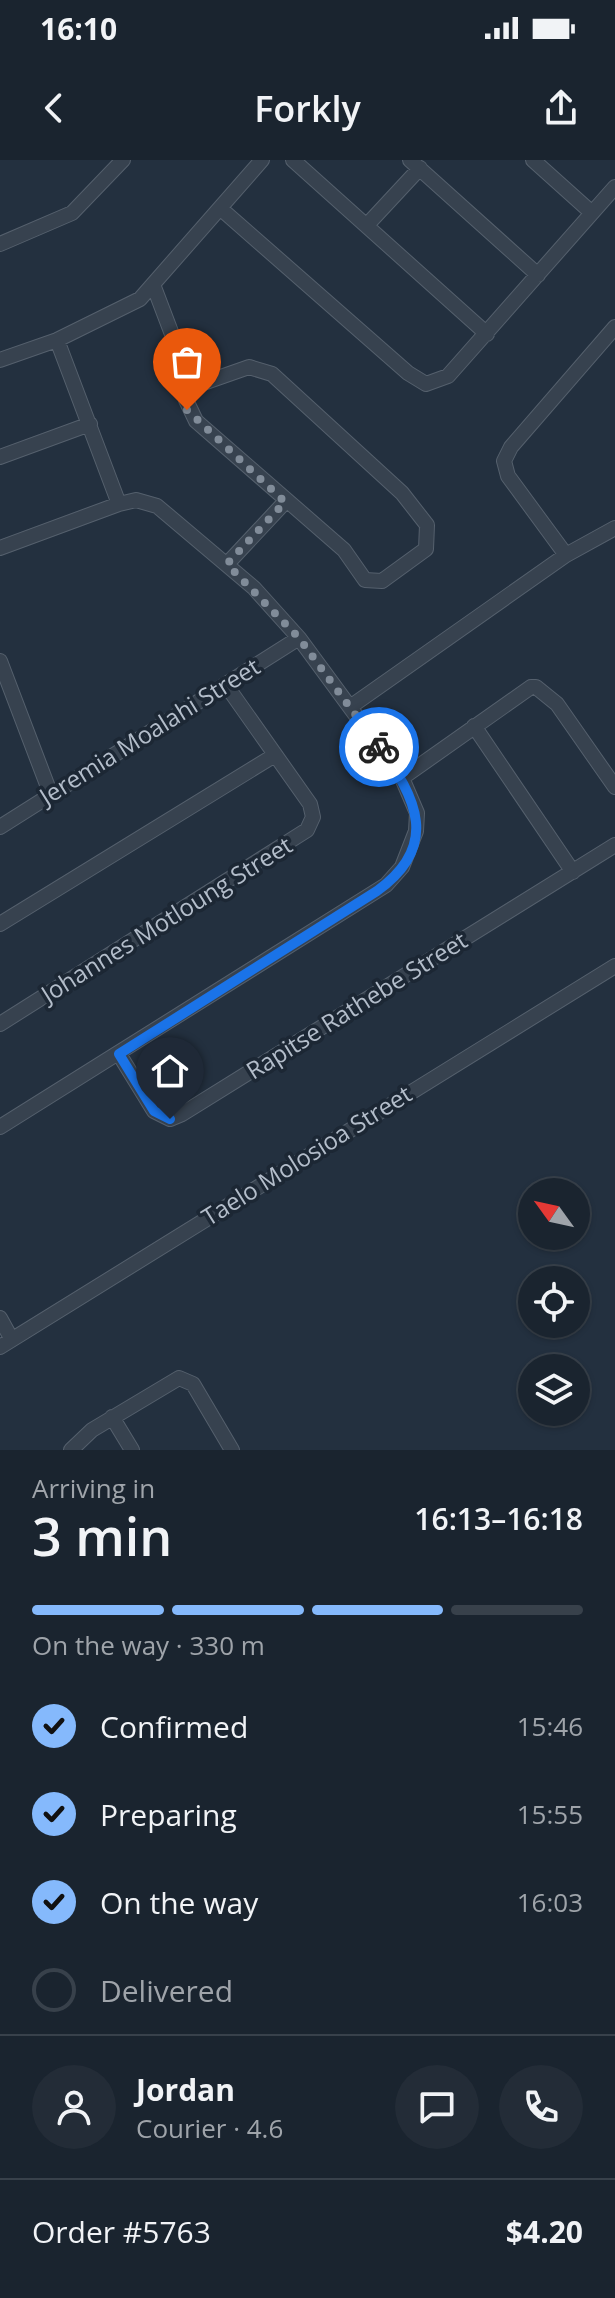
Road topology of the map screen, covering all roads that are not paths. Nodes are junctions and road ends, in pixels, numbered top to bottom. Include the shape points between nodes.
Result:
1 (123, 160) edge
2 (262, 160) edge
3 (293, 160) edge
4 (533, 160) edge
5 (415, 164) edge
6 (615, 187) edge
7 (220, 208) junction
8 (592, 213) junction
9 (367, 225) junction
10 (0, 244) edge
11 (538, 275) junction
12 (154, 287) junction
13 (615, 327) edge
14 (487, 334) junction
15 (57, 340) junction
16 (0, 360) edge
17 (192, 387) junction
18 (90, 424) junction
19 (0, 457) edge
20 (285, 502) junction
21 (119, 504) junction
22 (615, 528) edge
23 (0, 548) edge
24 (566, 555) junction
25 (227, 564) junction
26 (299, 638) junction
27 (0, 661) edge
28 (226, 685) junction
29 (350, 707) junction
30 (474, 726) junction
31 (275, 755) junction
32 (402, 778) junction
33 (615, 787) edge
34 (51, 795) junction
35 (0, 827) edge
36 (615, 845) edge
37 (573, 872) junction
38 (0, 924) edge
39 (615, 966) edge
40 (0, 1024) edge
41 (119, 1054) junction
42 (0, 1127) edge
43 (0, 1318) edge
44 (5, 1343) edge
45 (112, 1417) junction
46 (71, 1450) edge
47 (132, 1450) edge
48 (232, 1450) edge

1 - 10 street via 72,213
2 - 7 street
3 - 9 street
4 - 8 street
5 - 9 street
5 - 11 street
6 - 8 street
7 - 12 street
7 - 14 street via 426,384 448,376
8 - 11 street
9 - 14 street
11 - 14 street
12 - 15 street via 126,309
12 - 17 street
13 - 24 street via 504,461 508,476
15 - 16 street
15 - 18 street
17 - 20 street via 187,410
17 - 20 street via 249,367 272,374 402,493 427,525 429,543 373,584 344,550
18 - 19 street
18 - 21 street
20 - 25 street
21 - 23 street
21 - 25 street via 136,500 157,506
22 - 24 street
24 - 29 street
25 - 26 street
26 - 28 street, Jeremia Moalahi Street
26 - 29 street
27 - 34 street
28 - 31 street, Johannes Motloung Street
28 - 34 street, Jeremia Moalahi Street
29 - 32 street
30 - 32 street
30 - 33 street via 536,687 557,704
30 - 37 street
31 - 38 street
31 - 40 street, Johannes Motloung Street via 310,804 313,817 307,830
32 - 41 street via 417,813 416,831 402,867 386,885
34 - 35 street, Jeremia Moalahi Street
36 - 37 street, Rapitse Rathebe Street
37 - 41 street, Rapitse Rathebe Street via 170,1119 154,1111
39 - 44 street, Taelo Molosioa Street
41 - 42 street
43 - 44 street
45 - 46 street
45 - 47 street
45 - 48 street via 171,1381 186,1379

